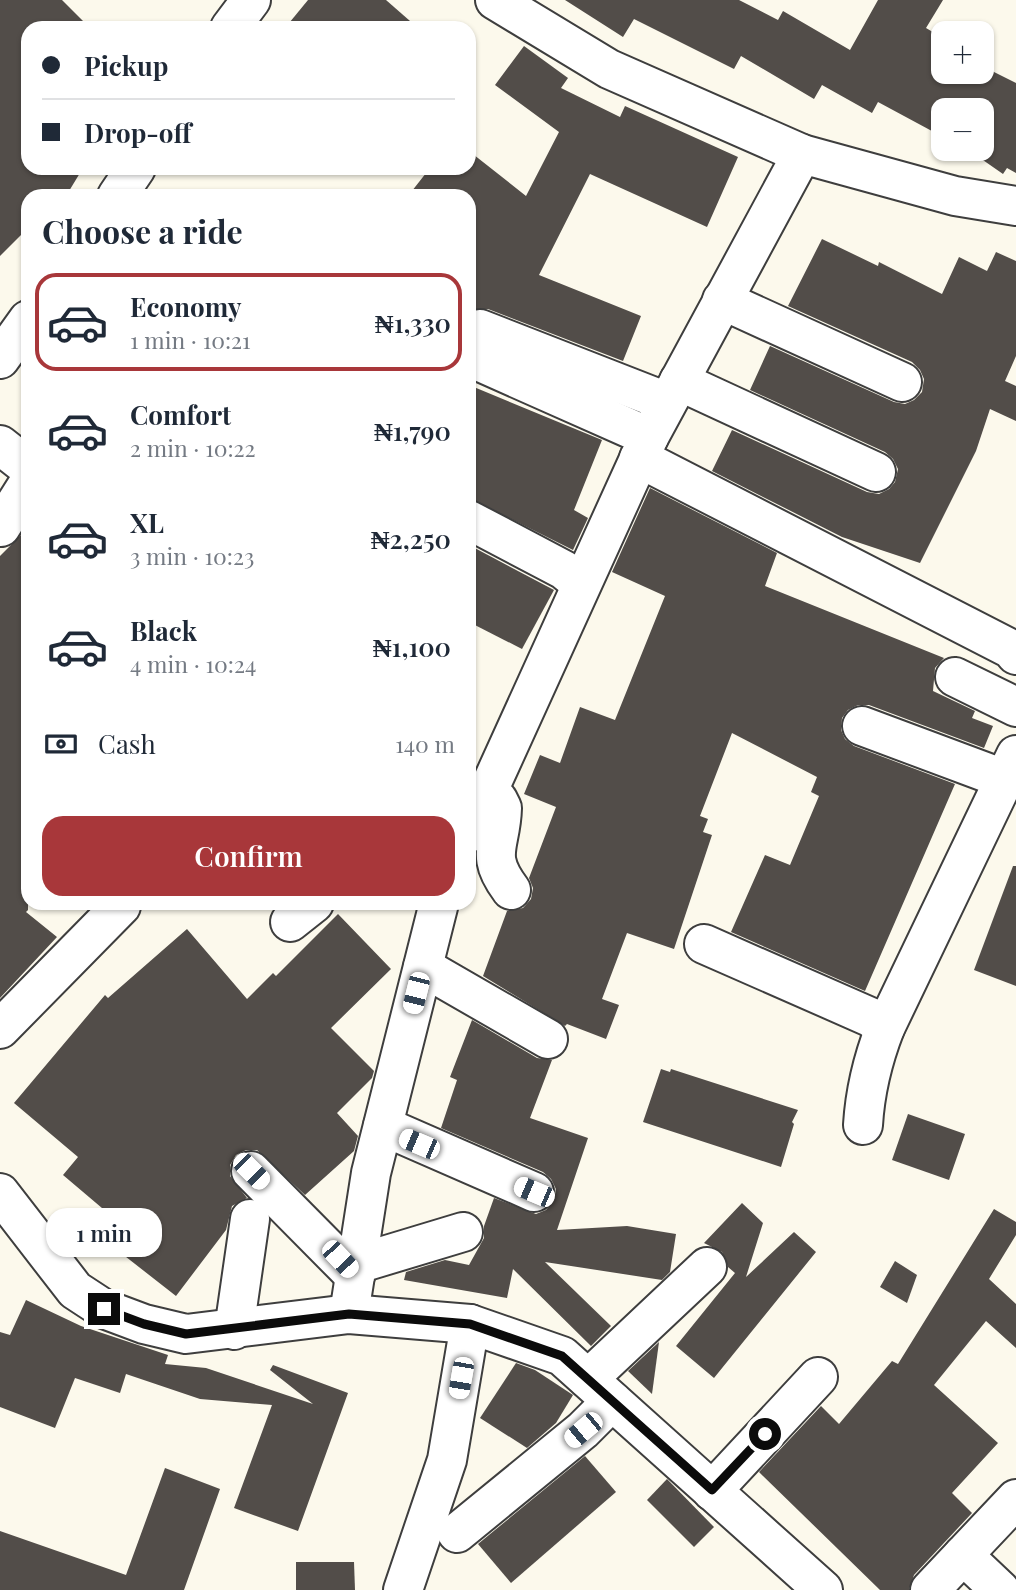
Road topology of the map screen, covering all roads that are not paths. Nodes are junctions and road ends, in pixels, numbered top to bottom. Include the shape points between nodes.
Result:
1 (251, 0) edge
2 (495, 0) edge
3 (235, 21) edge
4 (802, 154) junction
5 (1016, 206) edge
6 (722, 300) junction
7 (476, 343) edge
8 (476, 344) edge
9 (902, 382) dead end
10 (673, 391) junction
11 (0, 445) edge
12 (644, 447) junction
13 (21, 462) edge
14 (876, 472) dead end
15 (21, 495) edge
16 (476, 524) edge
17 (1, 527) edge
18 (580, 583) junction
19 (1016, 655) edge
20 (955, 677) dead end
21 (1016, 707) edge
22 (862, 726) dead end
23 (1010, 767) edge
24 (487, 794) junction
25 (476, 818) edge
26 (511, 890) dead end
27 (117, 910) edge
28 (437, 910) edge
29 (704, 944) dead end
30 (423, 967) junction
31 (885, 1028) junction
32 (0, 1029) edge
33 (548, 1038) dead end
34 (863, 1125) dead end
35 (383, 1126) junction
36 (251, 1171) dead end
37 (534, 1192) dead end
38 (0, 1193) edge
39 (250, 1220) dead end
40 (463, 1232) dead end
41 (706, 1267) dead end
42 (356, 1270) junction
43 (349, 1314) junction
44 (470, 1324) junction
45 (234, 1330) junction
46 (818, 1377) dead end
47 (600, 1390) junction
48 (712, 1490) junction
49 (1016, 1499) edge
50 (457, 1533) dead end
51 (963, 1555) junction
52 (403, 1590) edge
53 (823, 1590) edge
54 (930, 1590) edge
55 (1000, 1590) edge

1 - 3 street
2 - 4 street via 609,69
4 - 5 street via 955,195
4 - 6 street
6 - 9 street
6 - 10 street
7 - 10 street
8 - 12 street
10 - 12 street
10 - 14 street
11 - 13 street
12 - 18 street
12 - 19 street
15 - 17 street
16 - 18 street
18 - 24 street
20 - 21 street
22 - 23 street
23 - 31 street
24 - 25 street
24 - 26 street via 502,807 495,862
27 - 32 street
28 - 30 street
29 - 31 street via 870,1017
30 - 33 street
30 - 35 street
31 - 34 street via 875,1053
35 - 37 street
35 - 42 street
36 - 42 street
38 - 45 street via 75,1290 104,1309 186,1334
39 - 45 street
40 - 42 street
41 - 47 street
42 - 43 street
43 - 44 street
43 - 45 street
44 - 47 street via 562,1356
44 - 52 street via 447,1460
46 - 48 street
47 - 48 street
47 - 50 street via 583,1430
48 - 53 street
49 - 51 street
51 - 54 street
51 - 55 street

